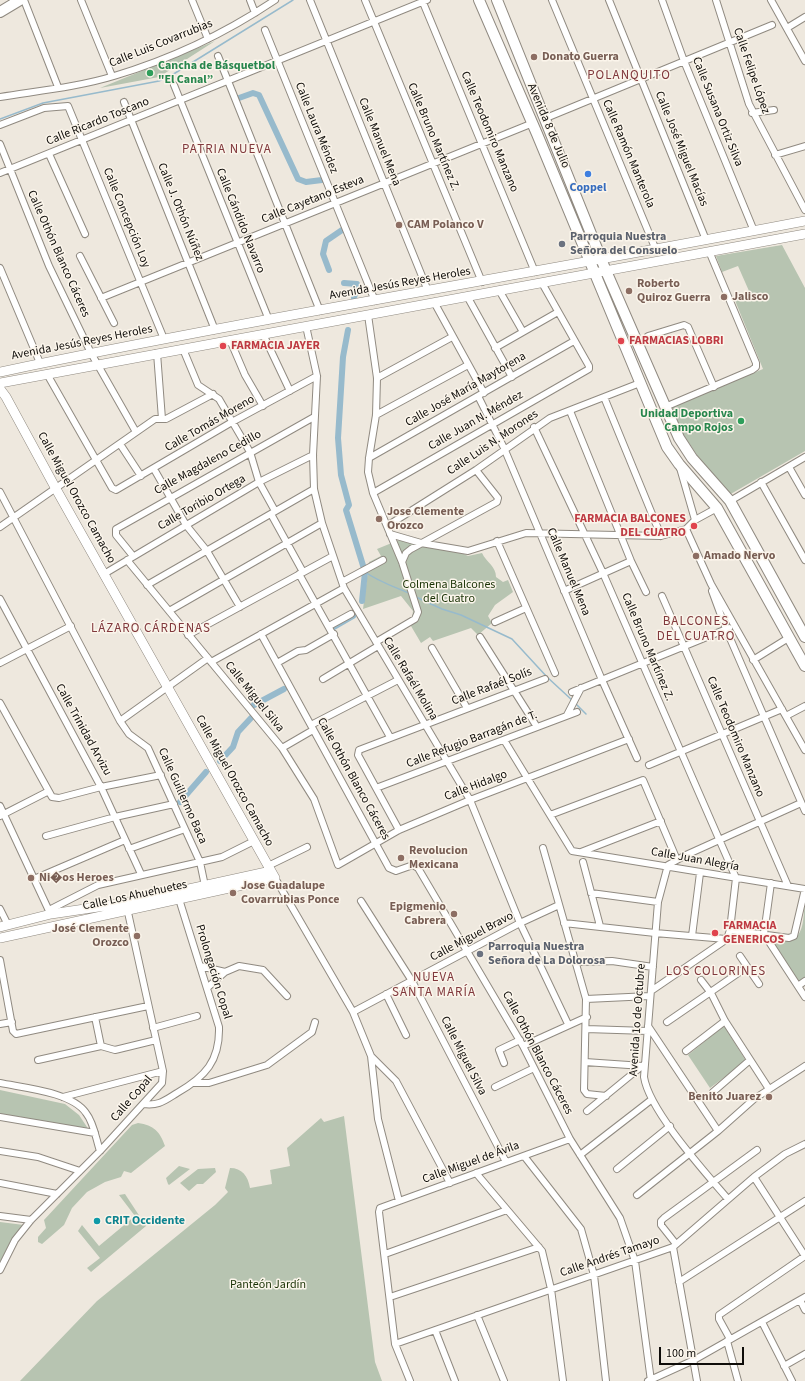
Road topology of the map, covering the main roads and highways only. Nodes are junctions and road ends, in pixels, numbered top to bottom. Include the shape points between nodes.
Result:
1 (20, 0) edge
2 (479, 0) edge
3 (497, 0) edge
4 (0, 12) edge
5 (804, 633) edge
6 (790, 637) junction
7 (805, 656) edge
8 (805, 666) edge

1 - 4 main road
2 - 6 main road, Avenida 8 de Julio via 533,123 667,447 717,508
3 - 5 main road, Avenida 8 de Julio via 606,271 679,438 692,458 730,501
6 - 7 main road
6 - 8 main road

